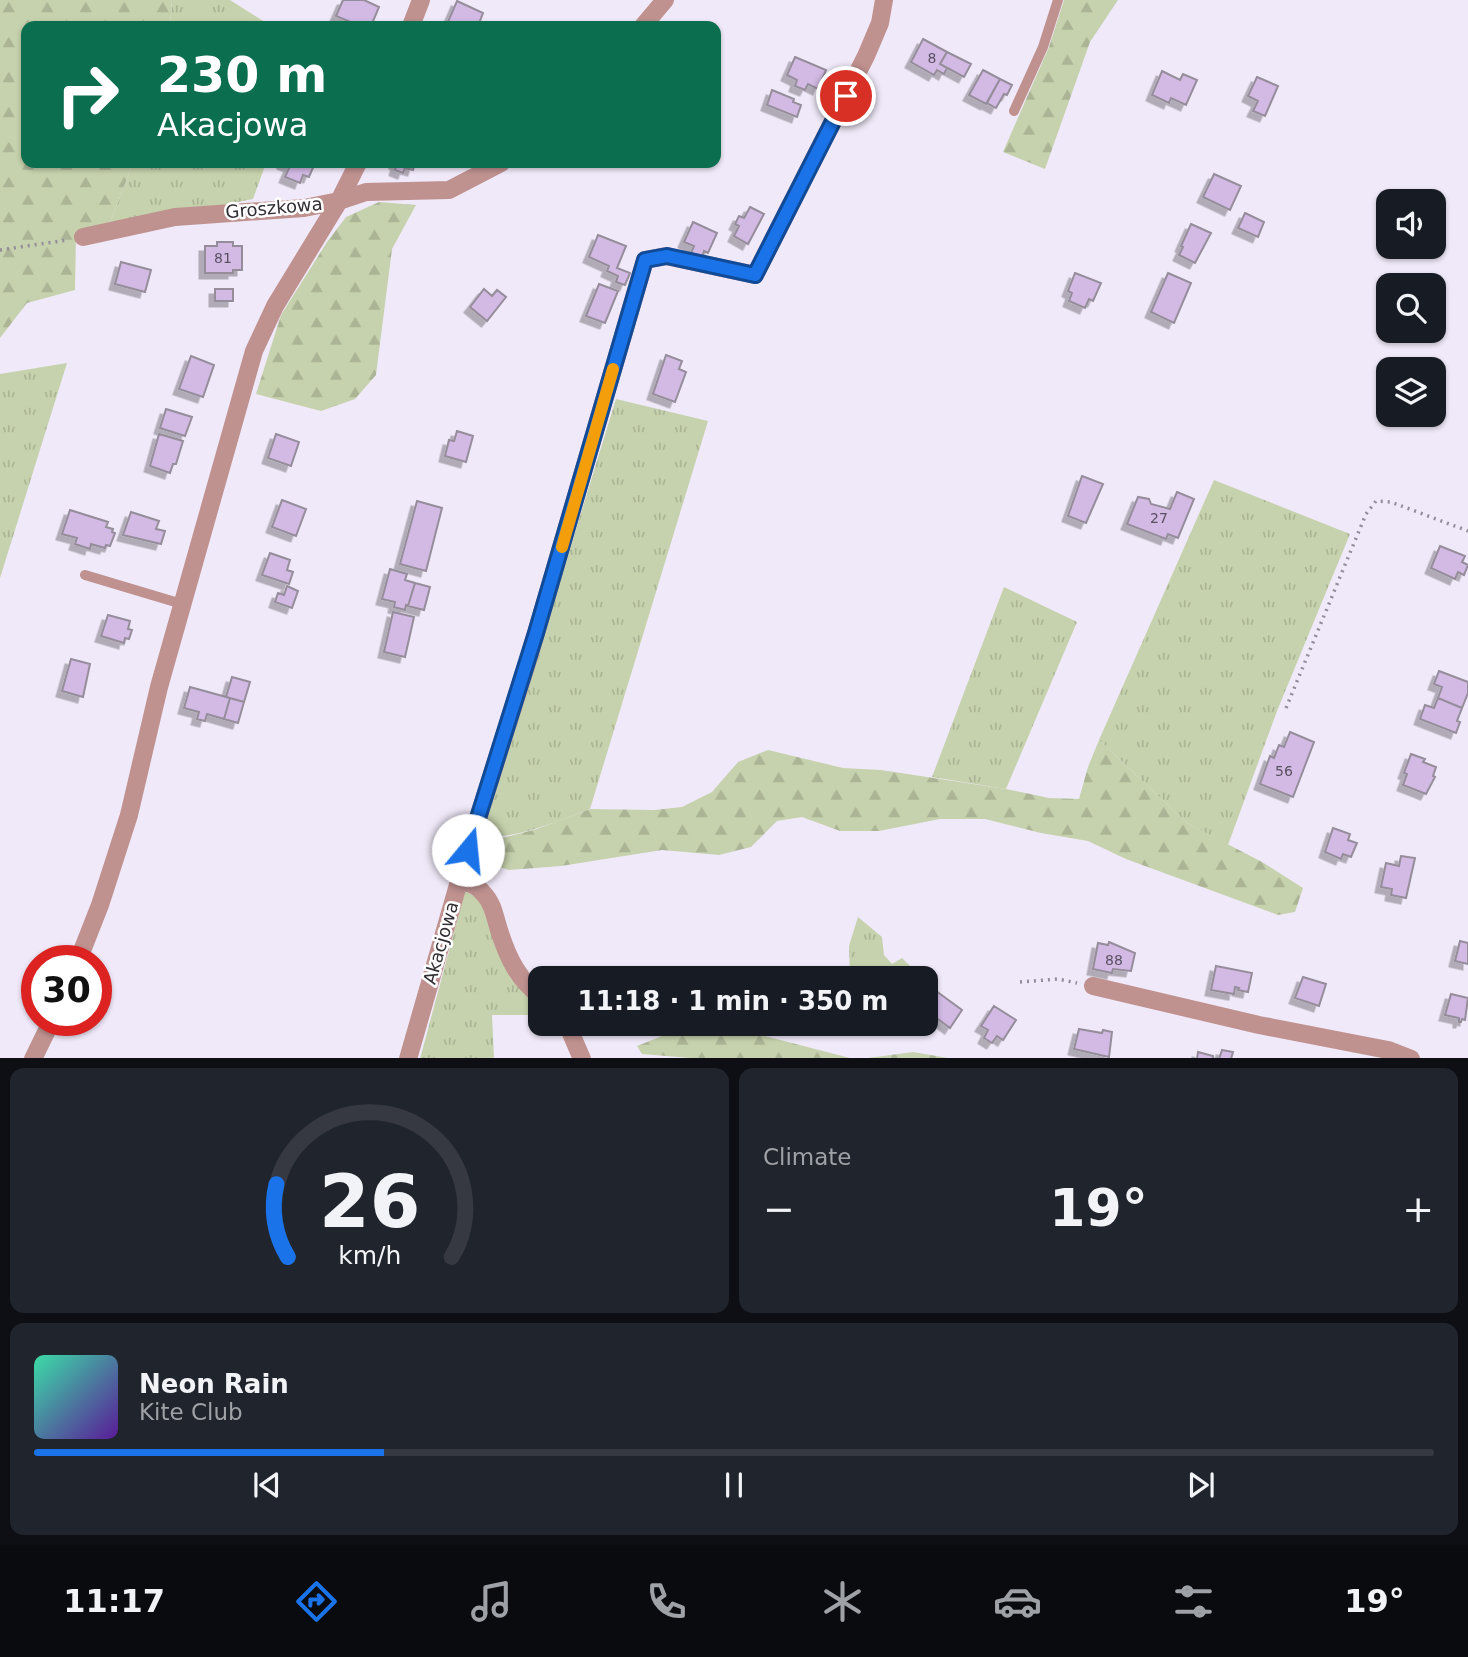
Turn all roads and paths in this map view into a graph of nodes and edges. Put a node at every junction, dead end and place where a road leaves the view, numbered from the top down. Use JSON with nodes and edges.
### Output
{"nodes":[{"id":1,"x":421,"y":0,"type":"edge"},
{"id":2,"x":665,"y":0,"type":"edge"},
{"id":3,"x":884,"y":0,"type":"edge"},
{"id":4,"x":1058,"y":0,"type":"edge"},
{"id":5,"x":413,"y":21,"type":"edge"},
{"id":6,"x":647,"y":21,"type":"edge"},
{"id":7,"x":1014,"y":111,"type":"dead end"},
{"id":8,"x":356,"y":168,"type":"edge"},
{"id":9,"x":491,"y":168,"type":"edge"},
{"id":10,"x":339,"y":201,"type":"junction"},
{"id":11,"x":83,"y":237,"type":"joint"},
{"id":12,"x":0,"y":250,"type":"edge"},
{"id":13,"x":1468,"y":531,"type":"edge"},
{"id":14,"x":85,"y":575,"type":"dead end"},
{"id":15,"x":182,"y":604,"type":"junction"},
{"id":16,"x":1286,"y":708,"type":"dead end"},
{"id":17,"x":460,"y":880,"type":"junction"},
{"id":18,"x":84,"y":945,"type":"edge"},
{"id":19,"x":1020,"y":982,"type":"dead end"},
{"id":20,"x":1093,"y":986,"type":"joint"},
{"id":21,"x":528,"y":987,"type":"edge"},
{"id":22,"x":44,"y":1036,"type":"edge"},
{"id":23,"x":572,"y":1036,"type":"edge"},
{"id":24,"x":33,"y":1058,"type":"edge"},
{"id":25,"x":408,"y":1058,"type":"edge"},
{"id":26,"x":582,"y":1058,"type":"edge"},
{"id":27,"x":1408,"y":1058,"type":"edge"}],
"edges":[{"from":1,"to":5,"type":"street"},
{"from":2,"to":6,"type":"street"},
{"from":3,"to":17,"type":"street","name":"Akacjowa"},
{"from":4,"to":7,"type":"lane"},
{"from":8,"to":10,"type":"street"},
{"from":9,"to":10,"type":"street","name":"Groszkowa"},
{"from":10,"to":11,"type":"street","name":"Groszkowa"},
{"from":10,"to":15,"type":"street"},
{"from":11,"to":12,"type":"path"},
{"from":13,"to":16,"type":"path"},
{"from":14,"to":15,"type":"lane"},
{"from":15,"to":18,"type":"street"},
{"from":17,"to":21,"type":"street"},
{"from":17,"to":25,"type":"street","name":"Akacjowa"},
{"from":19,"to":20,"type":"path"},
{"from":20,"to":27,"type":"street"},
{"from":22,"to":24,"type":"street"},
{"from":23,"to":26,"type":"street"}]}
